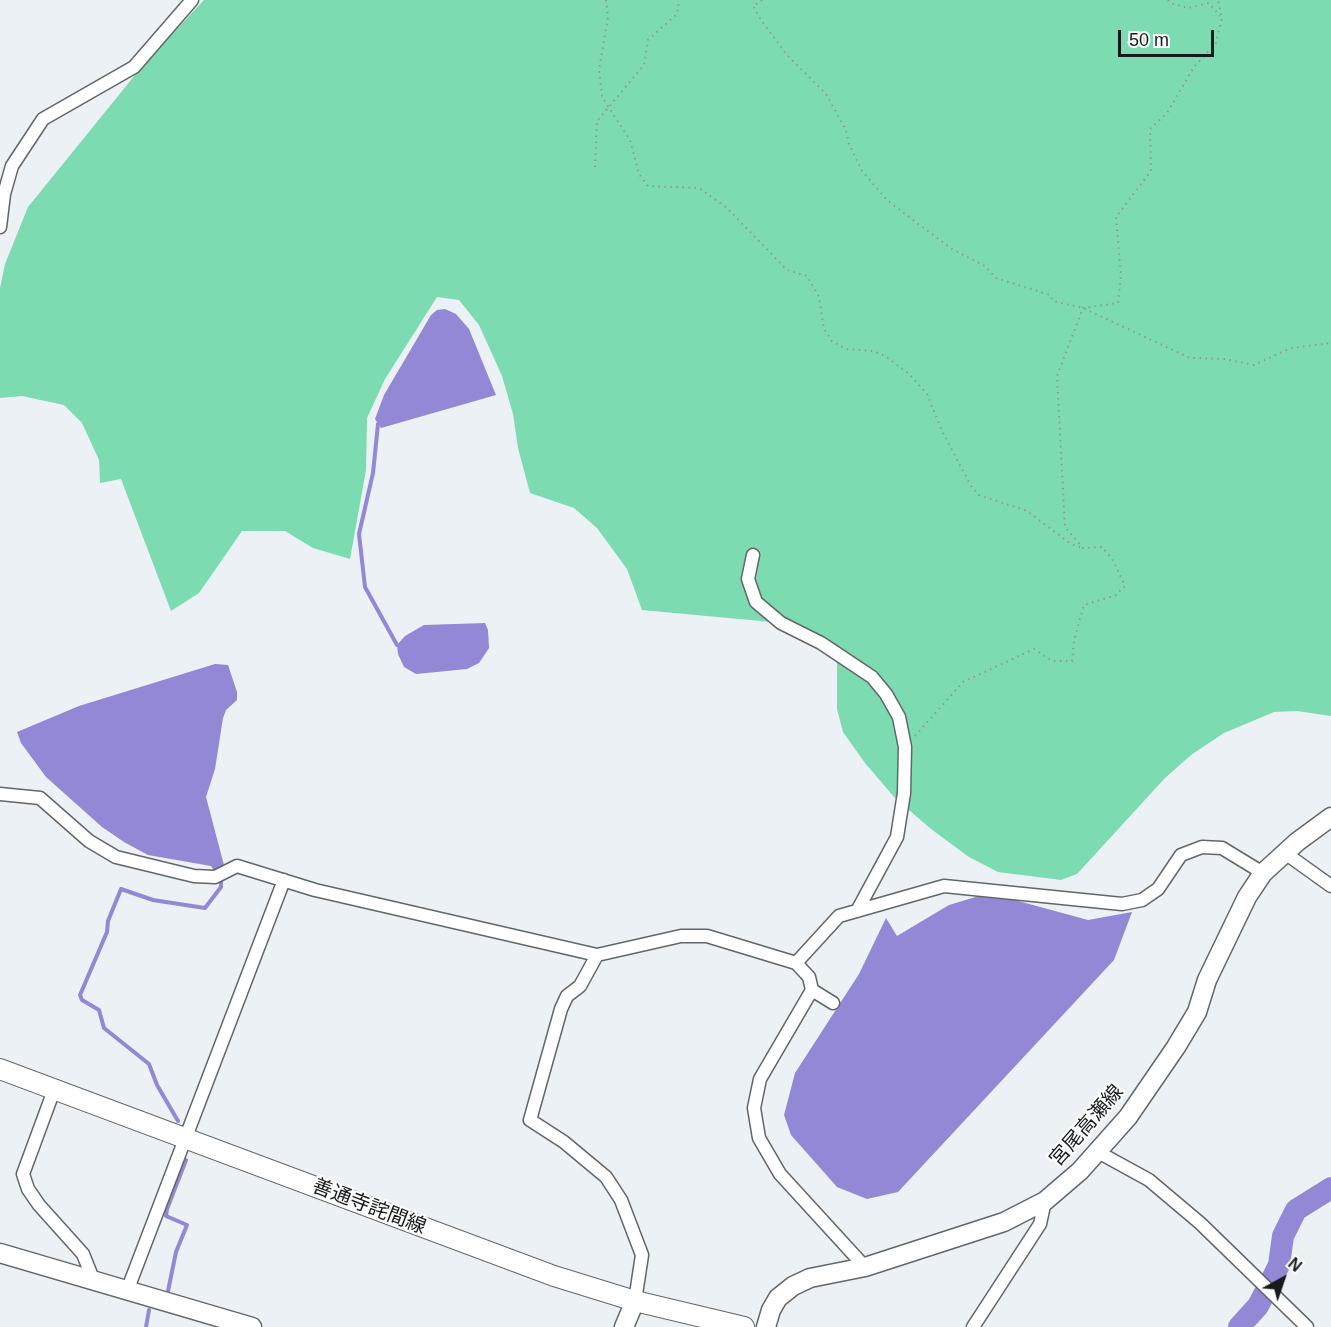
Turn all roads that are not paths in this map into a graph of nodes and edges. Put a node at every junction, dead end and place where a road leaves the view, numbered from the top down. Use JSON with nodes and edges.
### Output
{"nodes":[{"id":1,"x":192,"y":0,"type":"edge"},
{"id":2,"x":0,"y":227,"type":"edge"},
{"id":3,"x":753,"y":555,"type":"dead end"},
{"id":4,"x":0,"y":794,"type":"edge"},
{"id":5,"x":1331,"y":817,"type":"edge"},
{"id":6,"x":1285,"y":853,"type":"junction"},
{"id":7,"x":1263,"y":873,"type":"junction"},
{"id":8,"x":284,"y":880,"type":"junction"},
{"id":9,"x":1331,"y":886,"type":"edge"},
{"id":10,"x":857,"y":911,"type":"junction"},
{"id":11,"x":597,"y":955,"type":"junction"},
{"id":12,"x":796,"y":963,"type":"junction"},
{"id":13,"x":812,"y":990,"type":"junction"},
{"id":14,"x":833,"y":1003,"type":"dead end"},
{"id":15,"x":0,"y":1068,"type":"edge"},
{"id":16,"x":54,"y":1090,"type":"junction"},
{"id":17,"x":186,"y":1138,"type":"junction"},
{"id":18,"x":1098,"y":1152,"type":"junction"},
{"id":19,"x":1045,"y":1201,"type":"junction"},
{"id":20,"x":0,"y":1253,"type":"edge"},
{"id":21,"x":865,"y":1267,"type":"junction"},
{"id":22,"x":93,"y":1279,"type":"junction"},
{"id":23,"x":127,"y":1291,"type":"junction"},
{"id":24,"x":635,"y":1301,"type":"junction"},
{"id":25,"x":252,"y":1327,"type":"edge"},
{"id":26,"x":624,"y":1327,"type":"edge"},
{"id":27,"x":744,"y":1327,"type":"edge"},
{"id":28,"x":766,"y":1327,"type":"edge"},
{"id":29,"x":973,"y":1327,"type":"edge"},
{"id":30,"x":1307,"y":1327,"type":"edge"}],
"edges":[{"from":1,"to":2,"type":"street"},
{"from":3,"to":10,"type":"street"},
{"from":4,"to":8,"type":"street"},
{"from":5,"to":6,"type":"main road","name":"宮尾高瀬線"},
{"from":6,"to":7,"type":"main road","name":"宮尾高瀬線"},
{"from":6,"to":9,"type":"street"},
{"from":7,"to":10,"type":"street"},
{"from":7,"to":18,"type":"main road","name":"宮尾高瀬線"},
{"from":8,"to":11,"type":"street"},
{"from":8,"to":17,"type":"street"},
{"from":10,"to":12,"type":"street"},
{"from":11,"to":12,"type":"street"},
{"from":11,"to":24,"type":"street"},
{"from":12,"to":13,"type":"street"},
{"from":13,"to":14,"type":"street"},
{"from":13,"to":21,"type":"street"},
{"from":15,"to":16,"type":"main road","name":"善通寺詫間線"},
{"from":16,"to":17,"type":"main road","name":"善通寺詫間線"},
{"from":16,"to":22,"type":"street"},
{"from":17,"to":23,"type":"street"},
{"from":17,"to":24,"type":"main road","name":"善通寺詫間線"},
{"from":18,"to":19,"type":"main road","name":"宮尾高瀬線"},
{"from":18,"to":30,"type":"street"},
{"from":19,"to":21,"type":"main road","name":"宮尾高瀬線"},
{"from":19,"to":29,"type":"street"},
{"from":20,"to":22,"type":"main road"},
{"from":21,"to":28,"type":"main road","name":"宮尾高瀬線"},
{"from":22,"to":23,"type":"main road"},
{"from":23,"to":25,"type":"main road"},
{"from":24,"to":26,"type":"main road"},
{"from":24,"to":27,"type":"main road","name":"善通寺詫間線"}]}
